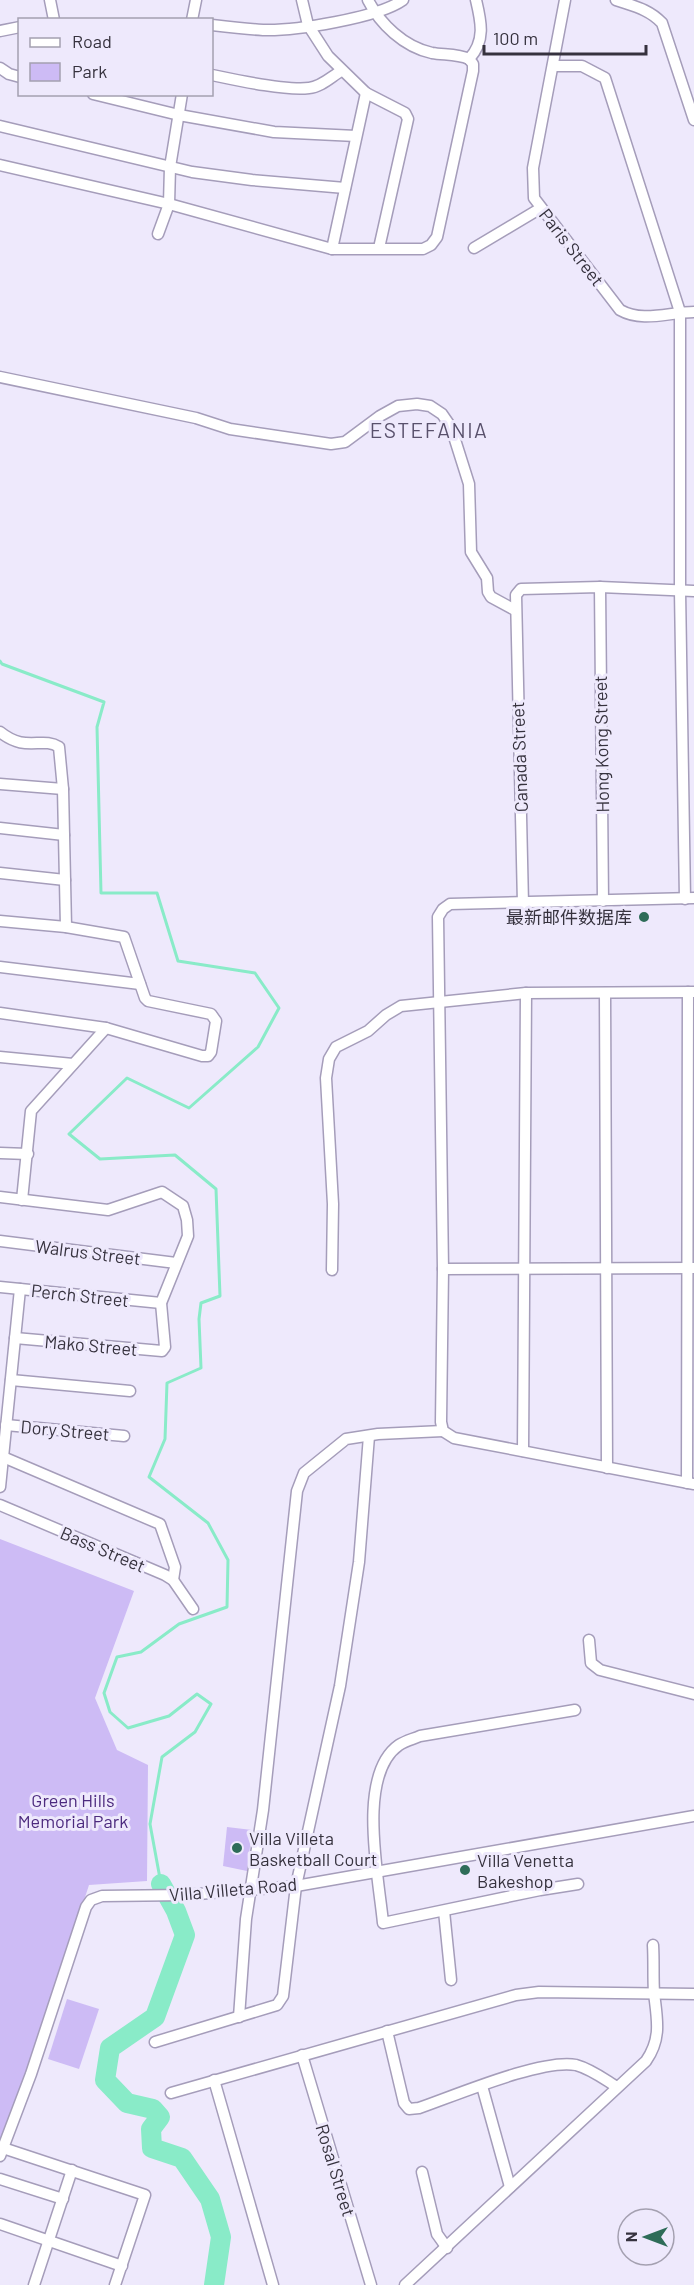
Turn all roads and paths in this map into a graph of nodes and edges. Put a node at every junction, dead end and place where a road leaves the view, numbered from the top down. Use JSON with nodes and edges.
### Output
{"nodes":[{"id":1,"x":50,"y":0,"type":"edge"},
{"id":2,"x":196,"y":0,"type":"edge"},
{"id":3,"x":302,"y":0,"type":"edge"},
{"id":4,"x":368,"y":0,"type":"edge"},
{"id":5,"x":403,"y":0,"type":"edge"},
{"id":6,"x":476,"y":0,"type":"edge"},
{"id":7,"x":565,"y":0,"type":"edge"},
{"id":8,"x":616,"y":0,"type":"edge"},
{"id":9,"x":376,"y":12,"type":"junction"},
{"id":10,"x":54,"y":18,"type":"edge"},
{"id":11,"x":192,"y":18,"type":"edge"},
{"id":12,"x":213,"y":25,"type":"edge"},
{"id":13,"x":309,"y":25,"type":"junction"},
{"id":14,"x":18,"y":27,"type":"edge"},
{"id":15,"x":0,"y":31,"type":"edge"},
{"id":16,"x":469,"y":59,"type":"junction"},
{"id":17,"x":553,"y":66,"type":"junction"},
{"id":18,"x":0,"y":68,"type":"edge"},
{"id":19,"x":341,"y":71,"type":"junction"},
{"id":20,"x":213,"y":75,"type":"edge"},
{"id":21,"x":18,"y":76,"type":"edge"},
{"id":22,"x":366,"y":93,"type":"junction"},
{"id":23,"x":101,"y":96,"type":"edge"},
{"id":24,"x":182,"y":96,"type":"edge"},
{"id":25,"x":179,"y":115,"type":"junction"},
{"id":26,"x":694,"y":120,"type":"edge"},
{"id":27,"x":0,"y":126,"type":"edge"},
{"id":28,"x":356,"y":136,"type":"junction"},
{"id":29,"x":0,"y":165,"type":"edge"},
{"id":30,"x":170,"y":167,"type":"junction"},
{"id":31,"x":345,"y":188,"type":"junction"},
{"id":32,"x":169,"y":204,"type":"junction"},
{"id":33,"x":541,"y":208,"type":"junction"},
{"id":34,"x":158,"y":234,"type":"dead end"},
{"id":35,"x":379,"y":248,"type":"junction"},
{"id":36,"x":474,"y":248,"type":"dead end"},
{"id":37,"x":332,"y":249,"type":"junction"},
{"id":38,"x":680,"y":312,"type":"junction"},
{"id":39,"x":694,"y":312,"type":"edge"},
{"id":40,"x":0,"y":377,"type":"edge"},
{"id":41,"x":600,"y":586,"type":"junction"},
{"id":42,"x":680,"y":591,"type":"junction"},
{"id":43,"x":694,"y":591,"type":"edge"},
{"id":44,"x":515,"y":610,"type":"junction"},
{"id":45,"x":0,"y":732,"type":"edge"},
{"id":46,"x":0,"y":784,"type":"edge"},
{"id":47,"x":63,"y":789,"type":"junction"},
{"id":48,"x":0,"y":828,"type":"edge"},
{"id":49,"x":64,"y":835,"type":"junction"},
{"id":50,"x":0,"y":873,"type":"edge"},
{"id":51,"x":65,"y":880,"type":"junction"},
{"id":52,"x":689,"y":899,"type":"edge"},
{"id":53,"x":603,"y":901,"type":"junction"},
{"id":54,"x":523,"y":904,"type":"junction"},
{"id":55,"x":0,"y":921,"type":"edge"},
{"id":56,"x":66,"y":927,"type":"junction"},
{"id":57,"x":0,"y":967,"type":"edge"},
{"id":58,"x":140,"y":984,"type":"junction"},
{"id":59,"x":691,"y":992,"type":"edge"},
{"id":60,"x":526,"y":993,"type":"junction"},
{"id":61,"x":605,"y":993,"type":"junction"},
{"id":62,"x":438,"y":1004,"type":"junction"},
{"id":63,"x":0,"y":1013,"type":"edge"},
{"id":64,"x":106,"y":1028,"type":"junction"},
{"id":65,"x":0,"y":1057,"type":"edge"},
{"id":66,"x":73,"y":1064,"type":"junction"},
{"id":67,"x":0,"y":1153,"type":"edge"},
{"id":68,"x":28,"y":1154,"type":"junction"},
{"id":69,"x":0,"y":1197,"type":"edge"},
{"id":70,"x":22,"y":1200,"type":"junction"},
{"id":71,"x":0,"y":1241,"type":"edge"},
{"id":72,"x":176,"y":1263,"type":"junction"},
{"id":73,"x":691,"y":1268,"type":"edge"},
{"id":74,"x":443,"y":1269,"type":"junction"},
{"id":75,"x":525,"y":1269,"type":"junction"},
{"id":76,"x":606,"y":1269,"type":"junction"},
{"id":77,"x":332,"y":1270,"type":"dead end"},
{"id":78,"x":0,"y":1287,"type":"edge"},
{"id":79,"x":20,"y":1289,"type":"junction"},
{"id":80,"x":161,"y":1303,"type":"junction"},
{"id":81,"x":15,"y":1338,"type":"junction"},
{"id":82,"x":11,"y":1380,"type":"junction"},
{"id":83,"x":130,"y":1391,"type":"dead end"},
{"id":84,"x":6,"y":1425,"type":"junction"},
{"id":85,"x":443,"y":1431,"type":"junction"},
{"id":86,"x":124,"y":1436,"type":"dead end"},
{"id":87,"x":369,"y":1436,"type":"junction"},
{"id":88,"x":523,"y":1451,"type":"junction"},
{"id":89,"x":3,"y":1457,"type":"junction"},
{"id":90,"x":607,"y":1468,"type":"junction"},
{"id":91,"x":690,"y":1484,"type":"edge"},
{"id":92,"x":0,"y":1487,"type":"edge"},
{"id":93,"x":0,"y":1505,"type":"edge"},
{"id":94,"x":173,"y":1580,"type":"junction"},
{"id":95,"x":193,"y":1609,"type":"dead end"},
{"id":96,"x":589,"y":1640,"type":"dead end"},
{"id":97,"x":694,"y":1694,"type":"edge"},
{"id":98,"x":575,"y":1710,"type":"dead end"},
{"id":99,"x":694,"y":1816,"type":"edge"},
{"id":100,"x":378,"y":1871,"type":"junction"},
{"id":101,"x":578,"y":1884,"type":"dead end"},
{"id":102,"x":296,"y":1886,"type":"junction"},
{"id":103,"x":252,"y":1891,"type":"junction"},
{"id":104,"x":444,"y":1911,"type":"junction"},
{"id":105,"x":653,"y":1945,"type":"dead end"},
{"id":106,"x":451,"y":1980,"type":"dead end"},
{"id":107,"x":654,"y":1992,"type":"junction"},
{"id":108,"x":694,"y":1994,"type":"edge"},
{"id":109,"x":239,"y":2017,"type":"junction"},
{"id":110,"x":387,"y":2031,"type":"junction"},
{"id":111,"x":155,"y":2042,"type":"dead end"},
{"id":112,"x":302,"y":2055,"type":"junction"},
{"id":113,"x":214,"y":2080,"type":"junction"},
{"id":114,"x":482,"y":2086,"type":"junction"},
{"id":115,"x":617,"y":2087,"type":"junction"},
{"id":116,"x":171,"y":2093,"type":"dead end"},
{"id":117,"x":1,"y":2152,"type":"edge"},
{"id":118,"x":72,"y":2170,"type":"junction"},
{"id":119,"x":422,"y":2172,"type":"dead end"},
{"id":120,"x":0,"y":2179,"type":"edge"},
{"id":121,"x":510,"y":2187,"type":"junction"},
{"id":122,"x":63,"y":2199,"type":"junction"},
{"id":123,"x":0,"y":2224,"type":"edge"},
{"id":124,"x":48,"y":2241,"type":"junction"},
{"id":125,"x":447,"y":2248,"type":"junction"},
{"id":126,"x":122,"y":2266,"type":"junction"},
{"id":127,"x":34,"y":2285,"type":"edge"},
{"id":128,"x":115,"y":2285,"type":"edge"},
{"id":129,"x":273,"y":2285,"type":"edge"},
{"id":130,"x":370,"y":2285,"type":"edge"},
{"id":131,"x":405,"y":2285,"type":"edge"}],
"edges":[{"from":1,"to":10,"type":"street"},
{"from":2,"to":11,"type":"street"},
{"from":3,"to":13,"type":"street"},
{"from":4,"to":9,"type":"street"},
{"from":5,"to":9,"type":"street"},
{"from":6,"to":16,"type":"street"},
{"from":7,"to":17,"type":"street","name":"Paris Street"},
{"from":8,"to":26,"type":"street"},
{"from":9,"to":13,"type":"street"},
{"from":9,"to":16,"type":"street"},
{"from":12,"to":13,"type":"street"},
{"from":13,"to":19,"type":"street"},
{"from":14,"to":15,"type":"street"},
{"from":16,"to":35,"type":"street"},
{"from":17,"to":33,"type":"street","name":"Paris Street"},
{"from":17,"to":38,"type":"street"},
{"from":18,"to":21,"type":"street"},
{"from":19,"to":20,"type":"street"},
{"from":19,"to":22,"type":"street"},
{"from":22,"to":28,"type":"street"},
{"from":22,"to":35,"type":"street"},
{"from":23,"to":25,"type":"street"},
{"from":24,"to":25,"type":"street"},
{"from":25,"to":28,"type":"street"},
{"from":25,"to":30,"type":"street"},
{"from":27,"to":30,"type":"street"},
{"from":28,"to":31,"type":"street"},
{"from":29,"to":32,"type":"street"},
{"from":30,"to":31,"type":"street"},
{"from":30,"to":32,"type":"street"},
{"from":31,"to":37,"type":"street"},
{"from":32,"to":34,"type":"street"},
{"from":32,"to":37,"type":"street"},
{"from":33,"to":36,"type":"street"},
{"from":33,"to":38,"type":"street","name":"Paris Street"},
{"from":35,"to":37,"type":"street"},
{"from":38,"to":39,"type":"street","name":"Paris Street"},
{"from":38,"to":42,"type":"street"},
{"from":40,"to":44,"type":"street"},
{"from":41,"to":42,"type":"street"},
{"from":41,"to":44,"type":"street"},
{"from":41,"to":53,"type":"street","name":"Hong Kong Street"},
{"from":42,"to":43,"type":"street"},
{"from":42,"to":52,"type":"street"},
{"from":44,"to":54,"type":"street","name":"Canada Street"},
{"from":45,"to":47,"type":"street"},
{"from":46,"to":47,"type":"street"},
{"from":47,"to":49,"type":"street"},
{"from":48,"to":49,"type":"street"},
{"from":49,"to":51,"type":"street"},
{"from":50,"to":51,"type":"street"},
{"from":51,"to":56,"type":"street"},
{"from":52,"to":53,"type":"street"},
{"from":53,"to":54,"type":"street"},
{"from":54,"to":62,"type":"street"},
{"from":55,"to":56,"type":"street"},
{"from":56,"to":58,"type":"street"},
{"from":57,"to":58,"type":"street"},
{"from":58,"to":64,"type":"street"},
{"from":59,"to":61,"type":"street"},
{"from":59,"to":73,"type":"street"},
{"from":60,"to":61,"type":"street"},
{"from":60,"to":62,"type":"street"},
{"from":60,"to":75,"type":"street"},
{"from":61,"to":76,"type":"street"},
{"from":62,"to":74,"type":"street"},
{"from":62,"to":77,"type":"street"},
{"from":63,"to":64,"type":"street"},
{"from":64,"to":66,"type":"street"},
{"from":65,"to":66,"type":"street"},
{"from":66,"to":68,"type":"street"},
{"from":67,"to":68,"type":"street"},
{"from":68,"to":70,"type":"street"},
{"from":69,"to":70,"type":"street"},
{"from":70,"to":72,"type":"street"},
{"from":71,"to":72,"type":"street","name":"Walrus Street"},
{"from":72,"to":80,"type":"street"},
{"from":73,"to":76,"type":"street"},
{"from":73,"to":91,"type":"street"},
{"from":74,"to":75,"type":"street"},
{"from":74,"to":85,"type":"street"},
{"from":75,"to":76,"type":"street"},
{"from":75,"to":88,"type":"street"},
{"from":76,"to":90,"type":"street"},
{"from":78,"to":79,"type":"street","name":"Perch Street"},
{"from":79,"to":80,"type":"street","name":"Perch Street"},
{"from":79,"to":81,"type":"street"},
{"from":80,"to":81,"type":"street","name":"Mako Street"},
{"from":81,"to":82,"type":"street"},
{"from":82,"to":83,"type":"street"},
{"from":82,"to":84,"type":"street"},
{"from":84,"to":86,"type":"street","name":"Dory Street"},
{"from":84,"to":89,"type":"street"},
{"from":85,"to":87,"type":"street"},
{"from":85,"to":88,"type":"street"},
{"from":87,"to":102,"type":"street"},
{"from":87,"to":103,"type":"street"},
{"from":88,"to":90,"type":"street"},
{"from":89,"to":92,"type":"street"},
{"from":89,"to":94,"type":"street"},
{"from":90,"to":91,"type":"street"},
{"from":93,"to":94,"type":"street","name":"Bass Street"},
{"from":94,"to":95,"type":"street"},
{"from":96,"to":97,"type":"street"},
{"from":98,"to":100,"type":"street"},
{"from":99,"to":100,"type":"street","name":"Villa Villeta Road"},
{"from":100,"to":102,"type":"street","name":"Villa Villeta Road"},
{"from":100,"to":104,"type":"street"},
{"from":101,"to":104,"type":"street"},
{"from":102,"to":103,"type":"street","name":"Villa Villeta Road"},
{"from":102,"to":109,"type":"street"},
{"from":103,"to":109,"type":"street"},
{"from":103,"to":117,"type":"street","name":"Villa Villeta Road"},
{"from":104,"to":106,"type":"street"},
{"from":105,"to":107,"type":"street"},
{"from":107,"to":108,"type":"street"},
{"from":107,"to":110,"type":"street"},
{"from":107,"to":115,"type":"street"},
{"from":109,"to":111,"type":"street"},
{"from":110,"to":112,"type":"street"},
{"from":110,"to":114,"type":"street"},
{"from":112,"to":113,"type":"street"},
{"from":112,"to":130,"type":"street","name":"Rosal Street"},
{"from":113,"to":116,"type":"street"},
{"from":113,"to":129,"type":"street"},
{"from":114,"to":115,"type":"street"},
{"from":114,"to":121,"type":"street"},
{"from":115,"to":121,"type":"street"},
{"from":117,"to":118,"type":"street"},
{"from":118,"to":122,"type":"street"},
{"from":118,"to":126,"type":"street"},
{"from":119,"to":125,"type":"street"},
{"from":120,"to":122,"type":"street"},
{"from":121,"to":125,"type":"street"},
{"from":122,"to":124,"type":"street"},
{"from":123,"to":124,"type":"street"},
{"from":124,"to":126,"type":"street"},
{"from":124,"to":127,"type":"street"},
{"from":125,"to":131,"type":"street"},
{"from":126,"to":128,"type":"street"}]}
